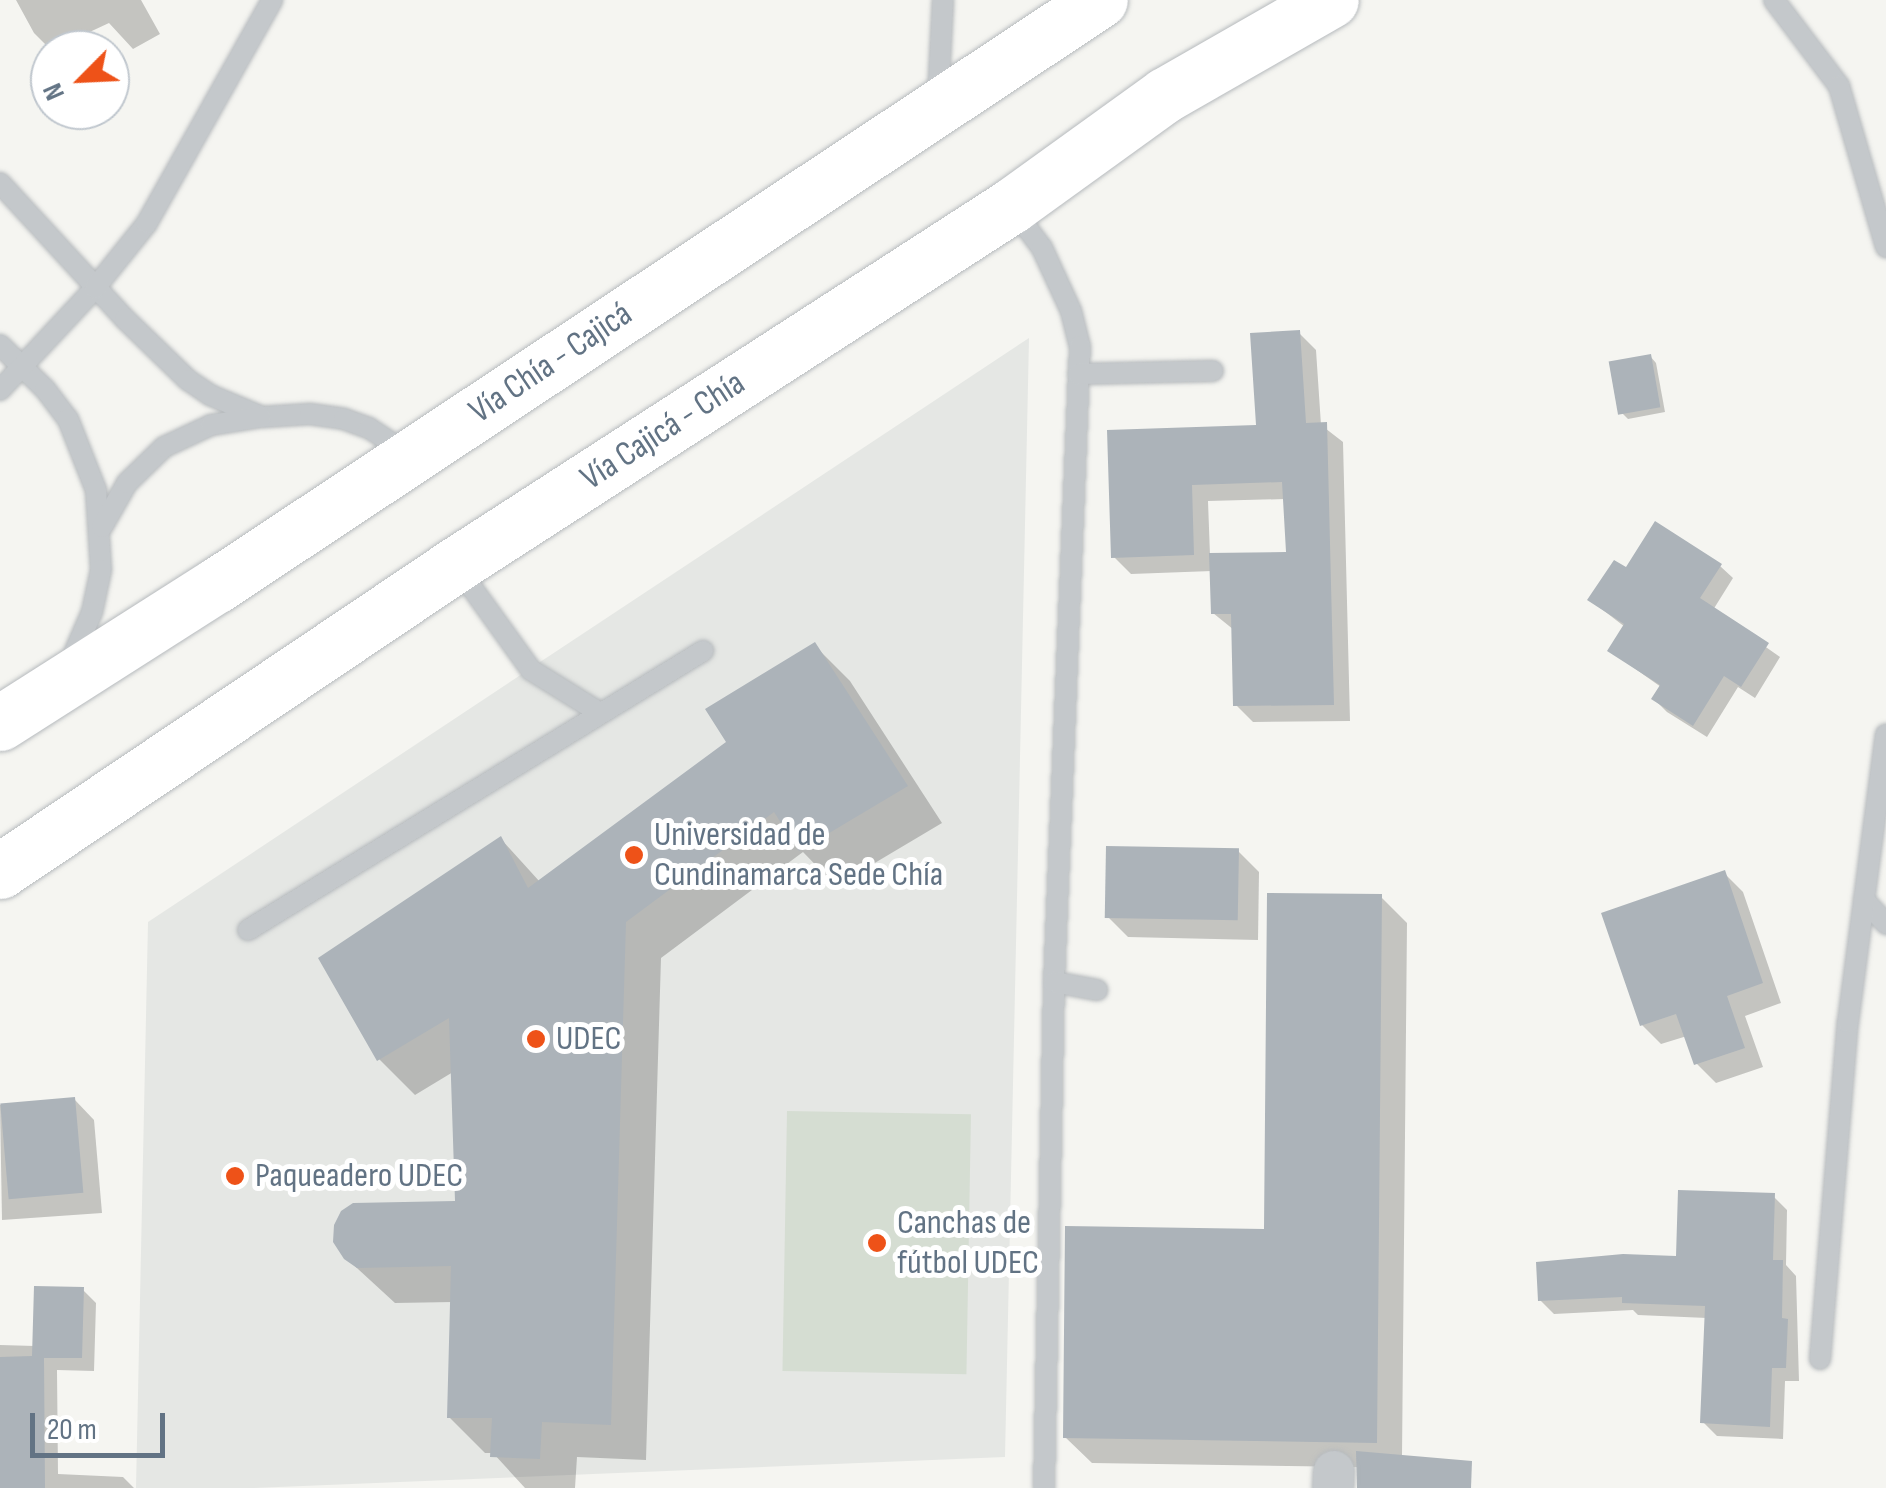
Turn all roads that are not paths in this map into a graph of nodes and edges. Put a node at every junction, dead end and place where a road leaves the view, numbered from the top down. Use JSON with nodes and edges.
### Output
{"nodes":[{"id":1,"x":272,"y":0,"type":"edge"},
{"id":2,"x":943,"y":0,"type":"edge"},
{"id":3,"x":1100,"y":0,"type":"edge"},
{"id":4,"x":1331,"y":0,"type":"edge"},
{"id":5,"x":1774,"y":0,"type":"edge"},
{"id":6,"x":938,"y":105,"type":"junction"},
{"id":7,"x":0,"y":183,"type":"edge"},
{"id":8,"x":0,"y":194,"type":"edge"},
{"id":9,"x":1011,"y":206,"type":"junction"},
{"id":10,"x":22,"y":209,"type":"junction"},
{"id":11,"x":1886,"y":246,"type":"edge"},
{"id":12,"x":95,"y":288,"type":"junction"},
{"id":13,"x":0,"y":345,"type":"edge"},
{"id":14,"x":22,"y":368,"type":"junction"},
{"id":15,"x":1213,"y":371,"type":"dead end"},
{"id":16,"x":1078,"y":374,"type":"junction"},
{"id":17,"x":0,"y":390,"type":"edge"},
{"id":18,"x":262,"y":417,"type":"junction"},
{"id":19,"x":412,"y":456,"type":"junction"},
{"id":20,"x":102,"y":527,"type":"junction"},
{"id":21,"x":455,"y":565,"type":"junction"},
{"id":22,"x":704,"y":651,"type":"dead end"},
{"id":23,"x":54,"y":687,"type":"junction"},
{"id":24,"x":600,"y":713,"type":"junction"},
{"id":25,"x":0,"y":723,"type":"edge"},
{"id":26,"x":1886,"y":735,"type":"edge"},
{"id":27,"x":0,"y":871,"type":"edge"},
{"id":28,"x":1864,"y":900,"type":"junction"},
{"id":29,"x":1886,"y":924,"type":"edge"},
{"id":30,"x":248,"y":930,"type":"dead end"},
{"id":31,"x":1054,"y":982,"type":"junction"},
{"id":32,"x":1097,"y":990,"type":"dead end"},
{"id":33,"x":1820,"y":1359,"type":"dead end"},
{"id":34,"x":1044,"y":1488,"type":"edge"}],
"edges":[{"from":1,"to":12,"type":"lane"},
{"from":2,"to":6,"type":"lane"},
{"from":3,"to":6,"type":"highway","name":"Vía Chía - Cajicá"},
{"from":4,"to":9,"type":"highway","name":"Vía Cajicá - Chía"},
{"from":5,"to":11,"type":"lane"},
{"from":6,"to":19,"type":"highway","name":"Vía Chía - Cajicá"},
{"from":7,"to":10,"type":"lane"},
{"from":8,"to":10,"type":"lane"},
{"from":9,"to":16,"type":"lane"},
{"from":9,"to":21,"type":"highway","name":"Vía Cajicá - Chía"},
{"from":10,"to":12,"type":"lane"},
{"from":12,"to":14,"type":"lane"},
{"from":12,"to":18,"type":"lane"},
{"from":13,"to":14,"type":"lane"},
{"from":14,"to":17,"type":"lane"},
{"from":14,"to":20,"type":"lane"},
{"from":15,"to":16,"type":"lane"},
{"from":16,"to":31,"type":"lane"},
{"from":18,"to":19,"type":"lane"},
{"from":18,"to":20,"type":"lane"},
{"from":19,"to":23,"type":"highway","name":"Vía Chía - Cajicá"},
{"from":20,"to":23,"type":"lane"},
{"from":21,"to":24,"type":"lane"},
{"from":21,"to":27,"type":"highway","name":"Vía Cajicá - Chía"},
{"from":22,"to":24,"type":"lane"},
{"from":23,"to":25,"type":"highway","name":"Vía Chía - Cajicá"},
{"from":24,"to":30,"type":"lane"},
{"from":26,"to":28,"type":"lane"},
{"from":28,"to":29,"type":"lane"},
{"from":28,"to":33,"type":"lane"},
{"from":31,"to":32,"type":"lane"},
{"from":31,"to":34,"type":"lane"}]}
